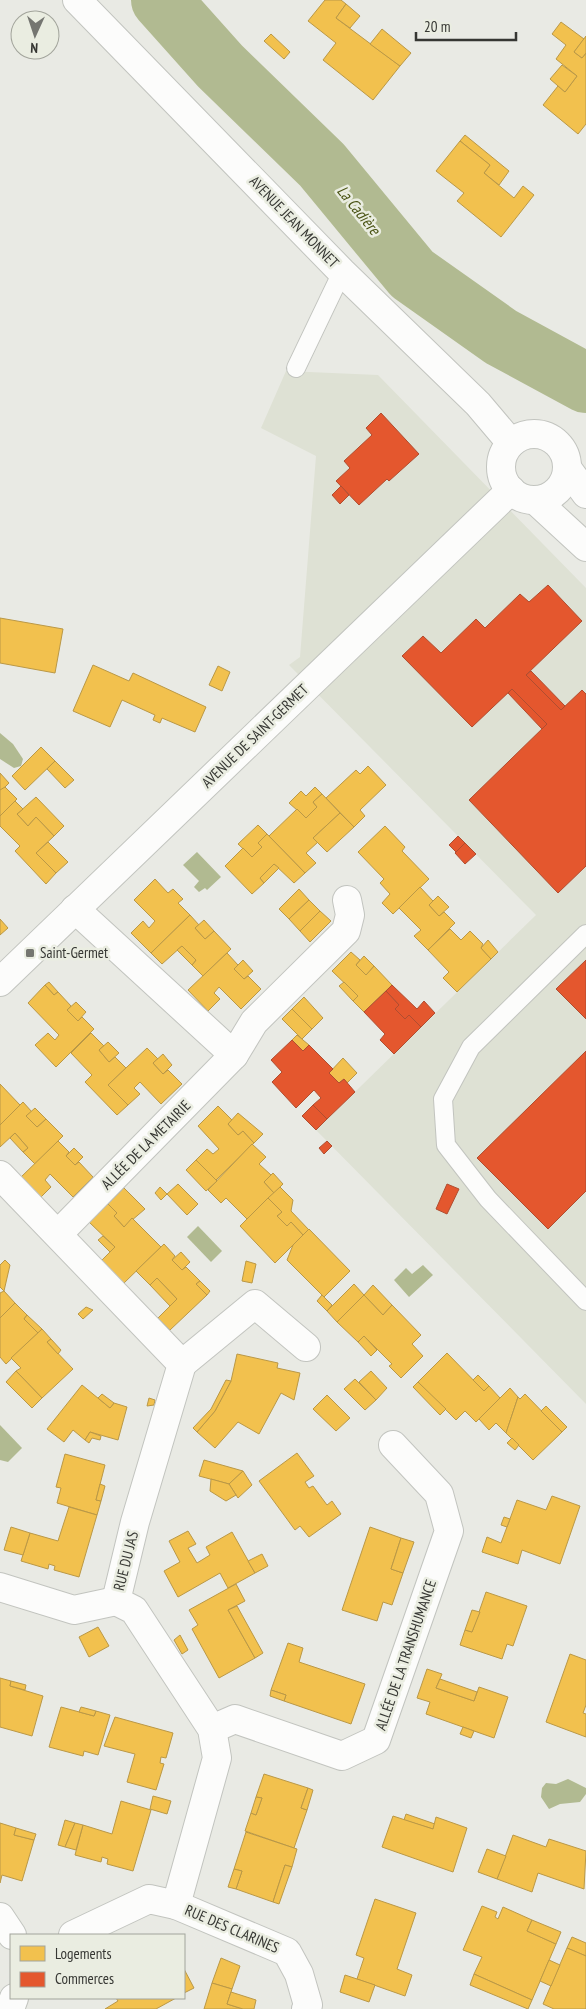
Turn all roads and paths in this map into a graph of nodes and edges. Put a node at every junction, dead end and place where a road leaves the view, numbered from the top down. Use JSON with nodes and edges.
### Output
{"nodes":[{"id":1,"x":78,"y":0,"type":"edge"},
{"id":2,"x":342,"y":272,"type":"junction"},
{"id":3,"x":296,"y":368,"type":"dead end"},
{"id":4,"x":511,"y":443,"type":"junction"},
{"id":5,"x":567,"y":468,"type":"junction"},
{"id":6,"x":586,"y":494,"type":"edge"},
{"id":7,"x":523,"y":495,"type":"junction"},
{"id":8,"x":586,"y":547,"type":"edge"},
{"id":9,"x":347,"y":900,"type":"dead end"},
{"id":10,"x":75,"y":910,"type":"junction"},
{"id":11,"x":586,"y":934,"type":"edge"},
{"id":12,"x":0,"y":982,"type":"edge"},
{"id":13,"x":234,"y":1055,"type":"junction"},
{"id":14,"x":0,"y":1175,"type":"edge"},
{"id":15,"x":58,"y":1234,"type":"junction"},
{"id":16,"x":586,"y":1301,"type":"edge"},
{"id":17,"x":306,"y":1347,"type":"dead end"},
{"id":18,"x":182,"y":1364,"type":"junction"},
{"id":19,"x":393,"y":1445,"type":"dead end"},
{"id":20,"x":0,"y":1587,"type":"edge"},
{"id":21,"x":116,"y":1601,"type":"junction"},
{"id":22,"x":212,"y":1728,"type":"junction"},
{"id":23,"x":176,"y":1904,"type":"junction"},
{"id":24,"x":0,"y":1916,"type":"edge"},
{"id":25,"x":11,"y":1934,"type":"edge"},
{"id":26,"x":75,"y":1934,"type":"edge"},
{"id":27,"x":306,"y":2009,"type":"edge"}],
"edges":[{"from":1,"to":2,"type":"street","name":"AVENUE JEAN MONNET"},
{"from":2,"to":3,"type":"lane"},
{"from":2,"to":4,"type":"street","name":"AVENUE JEAN MONNET"},
{"from":4,"to":5,"type":"street"},
{"from":4,"to":7,"type":"street"},
{"from":5,"to":6,"type":"street"},
{"from":5,"to":7,"type":"street"},
{"from":7,"to":8,"type":"street"},
{"from":7,"to":10,"type":"street","name":"AVENUE DE SAINT-GERMET"},
{"from":9,"to":13,"type":"street","name":"ALLÉE DE LA METAIRIE"},
{"from":10,"to":12,"type":"street","name":"AVENUE DE SAINT-GERMET"},
{"from":10,"to":13,"type":"street"},
{"from":11,"to":16,"type":"lane"},
{"from":13,"to":15,"type":"street","name":"ALLÉE DE LA METAIRIE"},
{"from":14,"to":15,"type":"street"},
{"from":15,"to":18,"type":"street"},
{"from":17,"to":18,"type":"street"},
{"from":18,"to":21,"type":"street","name":"RUE DU JAS"},
{"from":19,"to":22,"type":"street","name":"ALLÉE DE LA TRANSHUMANCE"},
{"from":20,"to":21,"type":"street"},
{"from":21,"to":22,"type":"street","name":"RUE DU JAS"},
{"from":22,"to":23,"type":"street","name":"RUE DU JAS"},
{"from":23,"to":26,"type":"street"},
{"from":23,"to":27,"type":"street","name":"RUE DES CLARINES"},
{"from":24,"to":25,"type":"street"}]}
